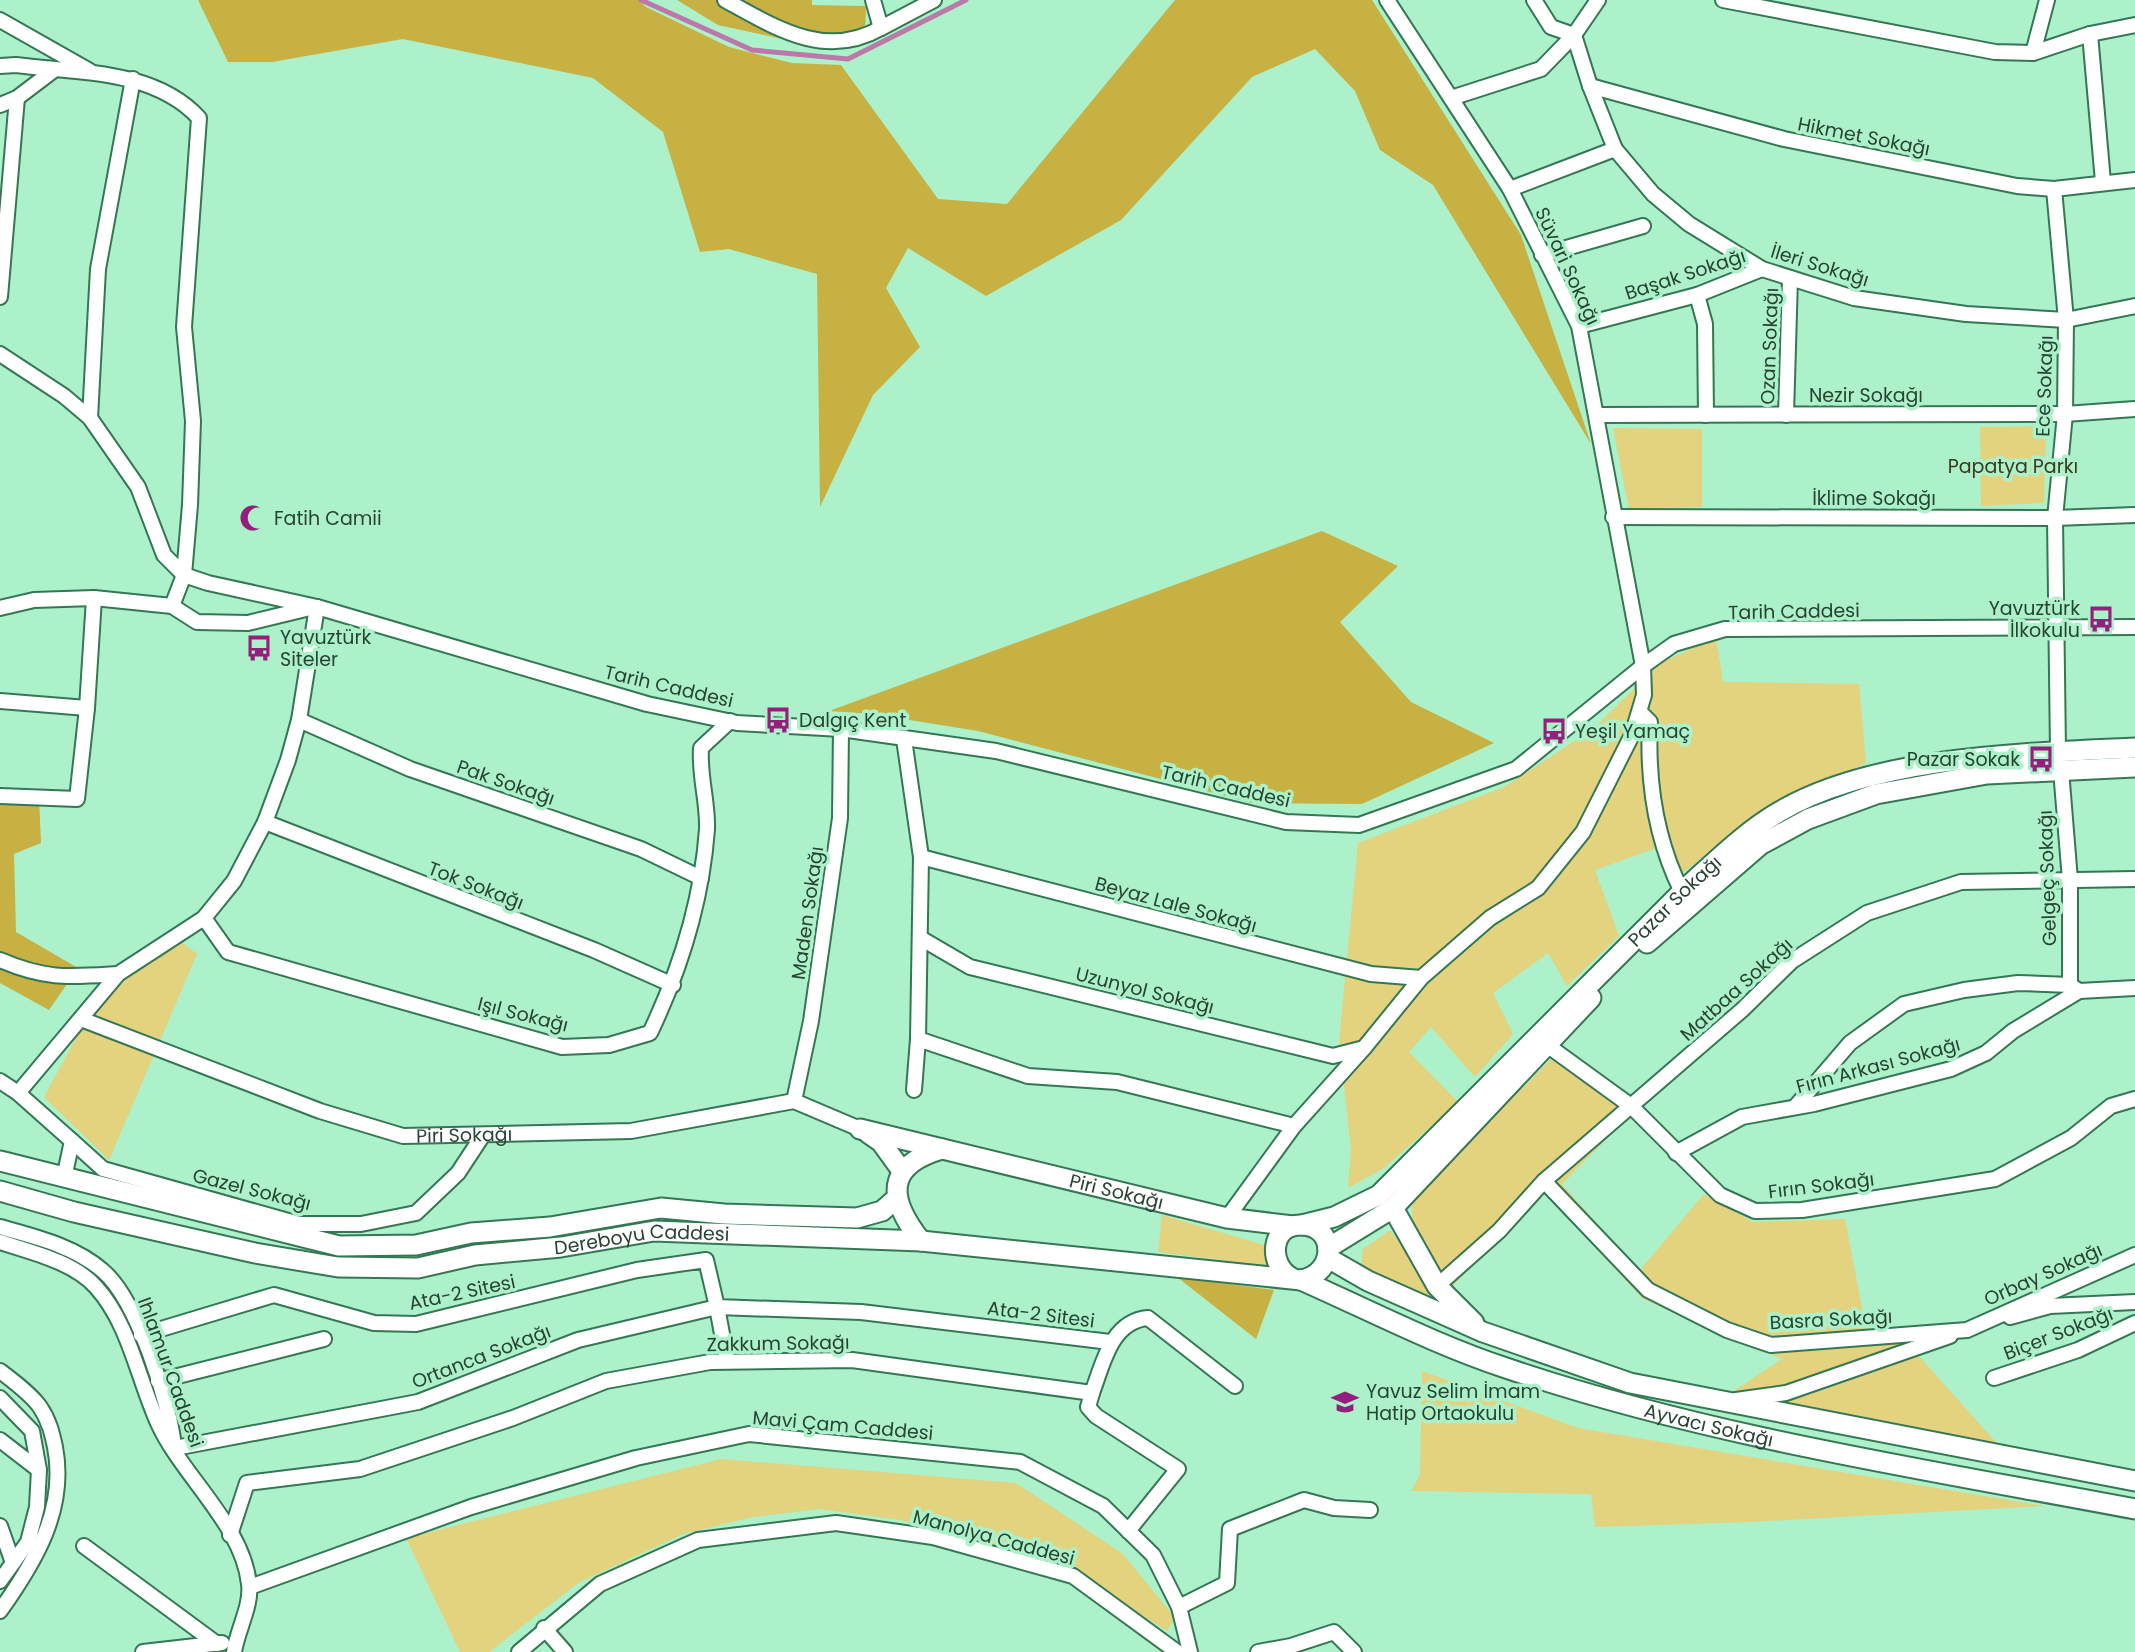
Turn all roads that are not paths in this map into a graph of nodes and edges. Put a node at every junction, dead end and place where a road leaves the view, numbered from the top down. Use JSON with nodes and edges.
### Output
{"nodes":[{"id":1,"x":725,"y":0,"type":"edge"},
{"id":2,"x":873,"y":0,"type":"edge"},
{"id":3,"x":934,"y":0,"type":"edge"},
{"id":4,"x":1387,"y":0,"type":"edge"},
{"id":5,"x":1534,"y":0,"type":"edge"},
{"id":6,"x":1598,"y":0,"type":"edge"},
{"id":7,"x":1723,"y":0,"type":"edge"},
{"id":8,"x":2047,"y":0,"type":"edge"},
{"id":9,"x":0,"y":20,"type":"edge"},
{"id":10,"x":2135,"y":25,"type":"edge"},
{"id":11,"x":881,"y":29,"type":"junction"},
{"id":12,"x":2090,"y":34,"type":"junction"},
{"id":13,"x":1574,"y":35,"type":"junction"},
{"id":14,"x":2033,"y":53,"type":"junction"},
{"id":15,"x":0,"y":66,"type":"edge"},
{"id":16,"x":54,"y":70,"type":"junction"},
{"id":17,"x":97,"y":76,"type":"junction"},
{"id":18,"x":133,"y":79,"type":"junction"},
{"id":19,"x":1590,"y":86,"type":"junction"},
{"id":20,"x":17,"y":98,"type":"junction"},
{"id":21,"x":1451,"y":98,"type":"junction"},
{"id":22,"x":0,"y":104,"type":"edge"},
{"id":23,"x":1615,"y":149,"type":"junction"},
{"id":24,"x":2135,"y":180,"type":"edge"},
{"id":25,"x":2103,"y":182,"type":"junction"},
{"id":26,"x":1510,"y":189,"type":"junction"},
{"id":27,"x":2054,"y":189,"type":"junction"},
{"id":28,"x":1643,"y":226,"type":"dead end"},
{"id":29,"x":1542,"y":255,"type":"junction"},
{"id":30,"x":1762,"y":270,"type":"junction"},
{"id":31,"x":1790,"y":278,"type":"junction"},
{"id":32,"x":1697,"y":295,"type":"junction"},
{"id":33,"x":0,"y":297,"type":"edge"},
{"id":34,"x":2135,"y":306,"type":"edge"},
{"id":35,"x":2066,"y":320,"type":"junction"},
{"id":36,"x":1579,"y":326,"type":"junction"},
{"id":37,"x":0,"y":354,"type":"edge"},
{"id":38,"x":2135,"y":408,"type":"edge"},
{"id":39,"x":2065,"y":414,"type":"junction"},
{"id":40,"x":1597,"y":415,"type":"junction"},
{"id":41,"x":1706,"y":415,"type":"junction"},
{"id":42,"x":1786,"y":415,"type":"junction"},
{"id":43,"x":90,"y":418,"type":"junction"},
{"id":44,"x":2135,"y":515,"type":"edge"},
{"id":45,"x":1613,"y":517,"type":"junction"},
{"id":46,"x":2055,"y":518,"type":"junction"},
{"id":47,"x":184,"y":575,"type":"junction"},
{"id":48,"x":94,"y":598,"type":"junction"},
{"id":49,"x":172,"y":606,"type":"junction"},
{"id":50,"x":317,"y":607,"type":"junction"},
{"id":51,"x":0,"y":608,"type":"edge"},
{"id":52,"x":2135,"y":627,"type":"edge"},
{"id":53,"x":2054,"y":629,"type":"junction"},
{"id":54,"x":1643,"y":666,"type":"junction"},
{"id":55,"x":0,"y":701,"type":"edge"},
{"id":56,"x":88,"y":708,"type":"junction"},
{"id":57,"x":1640,"y":712,"type":"junction"},
{"id":58,"x":299,"y":720,"type":"junction"},
{"id":59,"x":730,"y":721,"type":"junction"},
{"id":60,"x":841,"y":729,"type":"junction"},
{"id":61,"x":904,"y":739,"type":"junction"},
{"id":62,"x":2135,"y":748,"type":"edge"},
{"id":63,"x":2059,"y":761,"type":"junction"},
{"id":64,"x":2135,"y":767,"type":"edge"},
{"id":65,"x":0,"y":796,"type":"edge"},
{"id":66,"x":265,"y":822,"type":"junction"},
{"id":67,"x":921,"y":857,"type":"junction"},
{"id":68,"x":701,"y":878,"type":"junction"},
{"id":69,"x":2135,"y":879,"type":"edge"},
{"id":70,"x":2070,"y":880,"type":"junction"},
{"id":71,"x":1682,"y":892,"type":"junction"},
{"id":72,"x":204,"y":918,"type":"junction"},
{"id":73,"x":922,"y":939,"type":"junction"},
{"id":74,"x":0,"y":960,"type":"edge"},
{"id":75,"x":118,"y":974,"type":"junction"},
{"id":76,"x":1421,"y":978,"type":"junction"},
{"id":77,"x":673,"y":985,"type":"junction"},
{"id":78,"x":2074,"y":988,"type":"junction"},
{"id":79,"x":2135,"y":988,"type":"edge"},
{"id":80,"x":81,"y":1019,"type":"junction"},
{"id":81,"x":918,"y":1039,"type":"junction"},
{"id":82,"x":1547,"y":1045,"type":"junction"},
{"id":83,"x":1364,"y":1048,"type":"junction"},
{"id":84,"x":0,"y":1082,"type":"edge"},
{"id":85,"x":914,"y":1090,"type":"dead end"},
{"id":86,"x":18,"y":1093,"type":"junction"},
{"id":87,"x":2135,"y":1098,"type":"edge"},
{"id":88,"x":794,"y":1101,"type":"junction"},
{"id":89,"x":1631,"y":1106,"type":"junction"},
{"id":90,"x":1795,"y":1107,"type":"junction"},
{"id":91,"x":1294,"y":1126,"type":"junction"},
{"id":92,"x":860,"y":1129,"type":"junction"},
{"id":93,"x":483,"y":1135,"type":"junction"},
{"id":94,"x":72,"y":1141,"type":"junction"},
{"id":95,"x":942,"y":1149,"type":"junction"},
{"id":96,"x":1676,"y":1153,"type":"junction"},
{"id":97,"x":0,"y":1161,"type":"edge"},
{"id":98,"x":902,"y":1171,"type":"junction"},
{"id":99,"x":64,"y":1178,"type":"junction"},
{"id":100,"x":1544,"y":1181,"type":"junction"},
{"id":101,"x":0,"y":1191,"type":"edge"},
{"id":102,"x":897,"y":1198,"type":"junction"},
{"id":103,"x":1393,"y":1208,"type":"junction"},
{"id":104,"x":1227,"y":1218,"type":"junction"},
{"id":105,"x":1298,"y":1226,"type":"junction"},
{"id":106,"x":0,"y":1227,"type":"edge"},
{"id":107,"x":921,"y":1241,"type":"junction"},
{"id":108,"x":0,"y":1242,"type":"edge"},
{"id":109,"x":1328,"y":1253,"type":"junction"},
{"id":110,"x":2135,"y":1255,"type":"edge"},
{"id":111,"x":1297,"y":1279,"type":"junction"},
{"id":112,"x":1437,"y":1286,"type":"junction"},
{"id":113,"x":2135,"y":1301,"type":"edge"},
{"id":114,"x":717,"y":1307,"type":"junction"},
{"id":115,"x":2135,"y":1323,"type":"edge"},
{"id":116,"x":1968,"y":1330,"type":"junction"},
{"id":117,"x":1483,"y":1332,"type":"junction"},
{"id":118,"x":141,"y":1335,"type":"junction"},
{"id":119,"x":324,"y":1339,"type":"dead end"},
{"id":120,"x":1110,"y":1342,"type":"junction"},
{"id":121,"x":727,"y":1361,"type":"junction"},
{"id":122,"x":0,"y":1371,"type":"edge"},
{"id":123,"x":1994,"y":1378,"type":"dead end"},
{"id":124,"x":158,"y":1381,"type":"junction"},
{"id":125,"x":1235,"y":1386,"type":"dead end"},
{"id":126,"x":1093,"y":1393,"type":"junction"},
{"id":127,"x":0,"y":1398,"type":"edge"},
{"id":128,"x":1720,"y":1402,"type":"junction"},
{"id":129,"x":0,"y":1440,"type":"edge"},
{"id":130,"x":175,"y":1448,"type":"junction"},
{"id":131,"x":39,"y":1470,"type":"junction"},
{"id":132,"x":2135,"y":1481,"type":"edge"},
{"id":133,"x":2135,"y":1509,"type":"edge"},
{"id":134,"x":1370,"y":1510,"type":"dead end"},
{"id":135,"x":0,"y":1526,"type":"edge"},
{"id":136,"x":1128,"y":1531,"type":"junction"},
{"id":137,"x":230,"y":1535,"type":"junction"},
{"id":138,"x":84,"y":1546,"type":"dead end"},
{"id":139,"x":13,"y":1563,"type":"junction"},
{"id":140,"x":0,"y":1581,"type":"edge"},
{"id":141,"x":250,"y":1587,"type":"junction"},
{"id":142,"x":1179,"y":1607,"type":"junction"},
{"id":143,"x":0,"y":1611,"type":"edge"},
{"id":144,"x":544,"y":1628,"type":"junction"},
{"id":145,"x":217,"y":1644,"type":"junction"},
{"id":146,"x":235,"y":1646,"type":"edge"},
{"id":147,"x":1293,"y":1649,"type":"edge"},
{"id":148,"x":143,"y":1652,"type":"edge"},
{"id":149,"x":519,"y":1652,"type":"edge"},
{"id":150,"x":565,"y":1652,"type":"edge"},
{"id":151,"x":1177,"y":1652,"type":"edge"},
{"id":152,"x":1190,"y":1652,"type":"edge"},
{"id":153,"x":1258,"y":1652,"type":"edge"},
{"id":154,"x":1354,"y":1652,"type":"edge"}],
"edges":[{"from":1,"to":11,"type":"street"},
{"from":2,"to":11,"type":"street"},
{"from":3,"to":11,"type":"street"},
{"from":4,"to":21,"type":"street","name":"Süvari Sokağı"},
{"from":5,"to":13,"type":"street"},
{"from":6,"to":13,"type":"street"},
{"from":7,"to":14,"type":"street"},
{"from":8,"to":14,"type":"street"},
{"from":9,"to":17,"type":"street"},
{"from":10,"to":12,"type":"street"},
{"from":12,"to":14,"type":"street"},
{"from":12,"to":25,"type":"street"},
{"from":13,"to":19,"type":"street","name":"İleri Sokağı"},
{"from":13,"to":21,"type":"street"},
{"from":15,"to":16,"type":"street"},
{"from":16,"to":17,"type":"street"},
{"from":16,"to":20,"type":"street"},
{"from":17,"to":18,"type":"street"},
{"from":18,"to":43,"type":"street"},
{"from":18,"to":47,"type":"street"},
{"from":19,"to":23,"type":"street","name":"İleri Sokağı"},
{"from":19,"to":27,"type":"street","name":"Hikmet Sokağı"},
{"from":20,"to":22,"type":"street"},
{"from":20,"to":33,"type":"street"},
{"from":21,"to":26,"type":"street","name":"Süvari Sokağı"},
{"from":23,"to":26,"type":"street"},
{"from":23,"to":30,"type":"street","name":"İleri Sokağı"},
{"from":24,"to":25,"type":"street","name":"Hikmet Sokağı"},
{"from":25,"to":27,"type":"street","name":"Hikmet Sokağı"},
{"from":26,"to":29,"type":"street","name":"Süvari Sokağı"},
{"from":27,"to":35,"type":"street","name":"Ece Sokağı"},
{"from":28,"to":29,"type":"street"},
{"from":29,"to":36,"type":"street","name":"Süvari Sokağı"},
{"from":30,"to":31,"type":"street","name":"İleri Sokağı"},
{"from":30,"to":32,"type":"street","name":"Başak Sokağı"},
{"from":31,"to":35,"type":"street","name":"İleri Sokağı"},
{"from":31,"to":42,"type":"street","name":"Ozan Sokağı"},
{"from":32,"to":36,"type":"street","name":"Başak Sokağı"},
{"from":32,"to":41,"type":"street"},
{"from":34,"to":35,"type":"street","name":"İleri Sokağı"},
{"from":35,"to":39,"type":"street","name":"Ece Sokağı"},
{"from":36,"to":40,"type":"street","name":"Süvari Sokağı"},
{"from":37,"to":43,"type":"street"},
{"from":38,"to":39,"type":"street","name":"Nezir Sokağı"},
{"from":39,"to":42,"type":"street","name":"Nezir Sokağı"},
{"from":39,"to":46,"type":"street","name":"Ece Sokağı"},
{"from":40,"to":41,"type":"street","name":"Nezir Sokağı"},
{"from":40,"to":45,"type":"street","name":"Süvari Sokağı"},
{"from":41,"to":42,"type":"street","name":"Nezir Sokağı"},
{"from":43,"to":47,"type":"street"},
{"from":44,"to":46,"type":"street","name":"İklime Sokağı"},
{"from":45,"to":46,"type":"street","name":"İklime Sokağı"},
{"from":45,"to":54,"type":"street","name":"Süvari Sokağı"},
{"from":46,"to":53,"type":"street","name":"Ece Sokağı"},
{"from":47,"to":49,"type":"street"},
{"from":47,"to":50,"type":"street","name":"Tarih Caddesi"},
{"from":48,"to":49,"type":"street"},
{"from":48,"to":51,"type":"street"},
{"from":48,"to":56,"type":"street"},
{"from":49,"to":50,"type":"street","name":"Tarih Caddesi"},
{"from":50,"to":58,"type":"street"},
{"from":50,"to":59,"type":"street","name":"Tarih Caddesi"},
{"from":52,"to":53,"type":"street","name":"Tarih Caddesi"},
{"from":53,"to":54,"type":"street","name":"Tarih Caddesi"},
{"from":53,"to":63,"type":"street","name":"Ece Sokağı"},
{"from":54,"to":57,"type":"street"},
{"from":54,"to":61,"type":"street","name":"Tarih Caddesi"},
{"from":55,"to":56,"type":"street"},
{"from":56,"to":65,"type":"street"},
{"from":57,"to":71,"type":"street"},
{"from":57,"to":76,"type":"street"},
{"from":58,"to":66,"type":"street"},
{"from":58,"to":68,"type":"street","name":"Pak Sokağı"},
{"from":59,"to":60,"type":"street","name":"Tarih Caddesi"},
{"from":59,"to":68,"type":"street","name":"Işıl Sokağı"},
{"from":60,"to":61,"type":"street","name":"Tarih Caddesi"},
{"from":60,"to":88,"type":"street","name":"Maden Sokağı"},
{"from":61,"to":67,"type":"street"},
{"from":62,"to":63,"type":"main road","name":"Pazar Sokağı"},
{"from":63,"to":64,"type":"main road","name":"Pazar Sokağı"},
{"from":63,"to":70,"type":"street","name":"Gelgeç Sokağı"},
{"from":63,"to":71,"type":"main road","name":"Pazar Sokağı"},
{"from":63,"to":82,"type":"main road","name":"Pazar Sokağı"},
{"from":66,"to":72,"type":"street"},
{"from":66,"to":77,"type":"street","name":"Tok Sokağı"},
{"from":67,"to":73,"type":"street"},
{"from":67,"to":76,"type":"street","name":"Beyaz Lale Sokağı"},
{"from":68,"to":77,"type":"street","name":"Işıl Sokağı"},
{"from":69,"to":70,"type":"street","name":"Matbaa Sokağı"},
{"from":70,"to":78,"type":"street","name":"Gelgeç Sokağı"},
{"from":70,"to":89,"type":"street","name":"Matbaa Sokağı"},
{"from":71,"to":105,"type":"main road","name":"Pazar Sokağı"},
{"from":72,"to":75,"type":"street"},
{"from":72,"to":77,"type":"street","name":"Işıl Sokağı"},
{"from":73,"to":81,"type":"street"},
{"from":73,"to":83,"type":"street","name":"Uzunyol Sokağı"},
{"from":74,"to":75,"type":"street"},
{"from":75,"to":80,"type":"street"},
{"from":76,"to":83,"type":"street"},
{"from":78,"to":79,"type":"street"},
{"from":78,"to":90,"type":"street","name":"Fırın Arkası Sokağı"},
{"from":78,"to":90,"type":"street"},
{"from":80,"to":86,"type":"street"},
{"from":80,"to":93,"type":"street","name":"Piri Sokağı"},
{"from":81,"to":85,"type":"street"},
{"from":81,"to":91,"type":"street"},
{"from":82,"to":89,"type":"street","name":"Fırın Sokağı"},
{"from":82,"to":103,"type":"main road","name":"Pazar Sokağı"},
{"from":83,"to":91,"type":"street"},
{"from":84,"to":86,"type":"street","name":"Gazel Sokağı"},
{"from":86,"to":94,"type":"street","name":"Gazel Sokağı"},
{"from":87,"to":96,"type":"street","name":"Fırın Sokağı"},
{"from":88,"to":92,"type":"street"},
{"from":88,"to":93,"type":"street","name":"Piri Sokağı"},
{"from":89,"to":96,"type":"street","name":"Fırın Sokağı"},
{"from":89,"to":100,"type":"street","name":"Matbaa Sokağı"},
{"from":90,"to":96,"type":"street","name":"Fırın Arkası Sokağı"},
{"from":91,"to":104,"type":"street"},
{"from":92,"to":95,"type":"main road","name":"Piri Sokağı"},
{"from":92,"to":98,"type":"main road"},
{"from":93,"to":94,"type":"street","name":"Gazel Sokağı"},
{"from":94,"to":99,"type":"street"},
{"from":95,"to":98,"type":"main road"},
{"from":95,"to":104,"type":"main road","name":"Piri Sokağı"},
{"from":97,"to":99,"type":"main road","name":"Dereboyu Caddesi"},
{"from":98,"to":102,"type":"main road"},
{"from":99,"to":102,"type":"main road","name":"Dereboyu Caddesi"},
{"from":100,"to":112,"type":"street","name":"Matbaa Sokağı"},
{"from":100,"to":116,"type":"street","name":"Basra Sokağı"},
{"from":101,"to":107,"type":"main road","name":"Dereboyu Caddesi"},
{"from":102,"to":107,"type":"main road"},
{"from":103,"to":109,"type":"main road","name":"Pazar Sokağı"},
{"from":103,"to":112,"type":"main road"},
{"from":104,"to":105,"type":"main road","name":"Piri Sokağı"},
{"from":105,"to":109,"type":"main road"},
{"from":105,"to":111,"type":"main road"},
{"from":106,"to":118,"type":"street","name":"Ihlamur Caddesi"},
{"from":107,"to":111,"type":"main road","name":"Dereboyu Caddesi"},
{"from":108,"to":130,"type":"street"},
{"from":109,"to":111,"type":"main road"},
{"from":109,"to":117,"type":"main road","name":"Ayvacı Sokağı"},
{"from":110,"to":116,"type":"street","name":"Orbay Sokağı"},
{"from":111,"to":133,"type":"main road","name":"Ayvacı Sokağı"},
{"from":112,"to":117,"type":"main road"},
{"from":113,"to":116,"type":"street","name":"Ayvacı Sokağı"},
{"from":114,"to":118,"type":"street","name":"Ata-2 Sitesi"},
{"from":114,"to":120,"type":"street","name":"Ata-2 Sitesi"},
{"from":114,"to":121,"type":"street","name":"Ata-2 Sitesi"},
{"from":114,"to":130,"type":"street","name":"Ortanca Sokağı"},
{"from":115,"to":123,"type":"street","name":"Biçer Sokağı"},
{"from":116,"to":128,"type":"street","name":"Ayvacı Sokağı"},
{"from":117,"to":128,"type":"main road","name":"Ayvacı Sokağı"},
{"from":118,"to":124,"type":"street","name":"Ihlamur Caddesi"},
{"from":119,"to":124,"type":"street"},
{"from":120,"to":125,"type":"street"},
{"from":120,"to":126,"type":"street"},
{"from":121,"to":126,"type":"street","name":"Zakkum Sokağı"},
{"from":121,"to":137,"type":"street","name":"Zakkum Sokağı"},
{"from":122,"to":143,"type":"street"},
{"from":124,"to":130,"type":"street","name":"Ihlamur Caddesi"},
{"from":126,"to":136,"type":"street"},
{"from":127,"to":131,"type":"street"},
{"from":128,"to":132,"type":"main road","name":"Ayvacı Sokağı"},
{"from":129,"to":131,"type":"street"},
{"from":130,"to":137,"type":"street","name":"Ihlamur Caddesi"},
{"from":131,"to":139,"type":"street"},
{"from":134,"to":142,"type":"street"},
{"from":135,"to":139,"type":"street"},
{"from":136,"to":141,"type":"street","name":"Mavi Çam Caddesi"},
{"from":136,"to":142,"type":"street","name":"Mavi Çam Caddesi"},
{"from":137,"to":141,"type":"street","name":"Ihlamur Caddesi"},
{"from":138,"to":145,"type":"street"},
{"from":139,"to":140,"type":"street"},
{"from":141,"to":146,"type":"street"},
{"from":142,"to":152,"type":"street","name":"Mavi Çam Caddesi"},
{"from":144,"to":149,"type":"street","name":"Manolya Caddesi"},
{"from":144,"to":150,"type":"street"},
{"from":144,"to":151,"type":"street","name":"Manolya Caddesi"},
{"from":145,"to":146,"type":"street"},
{"from":145,"to":148,"type":"street"},
{"from":147,"to":153,"type":"street"},
{"from":147,"to":154,"type":"street"}]}
